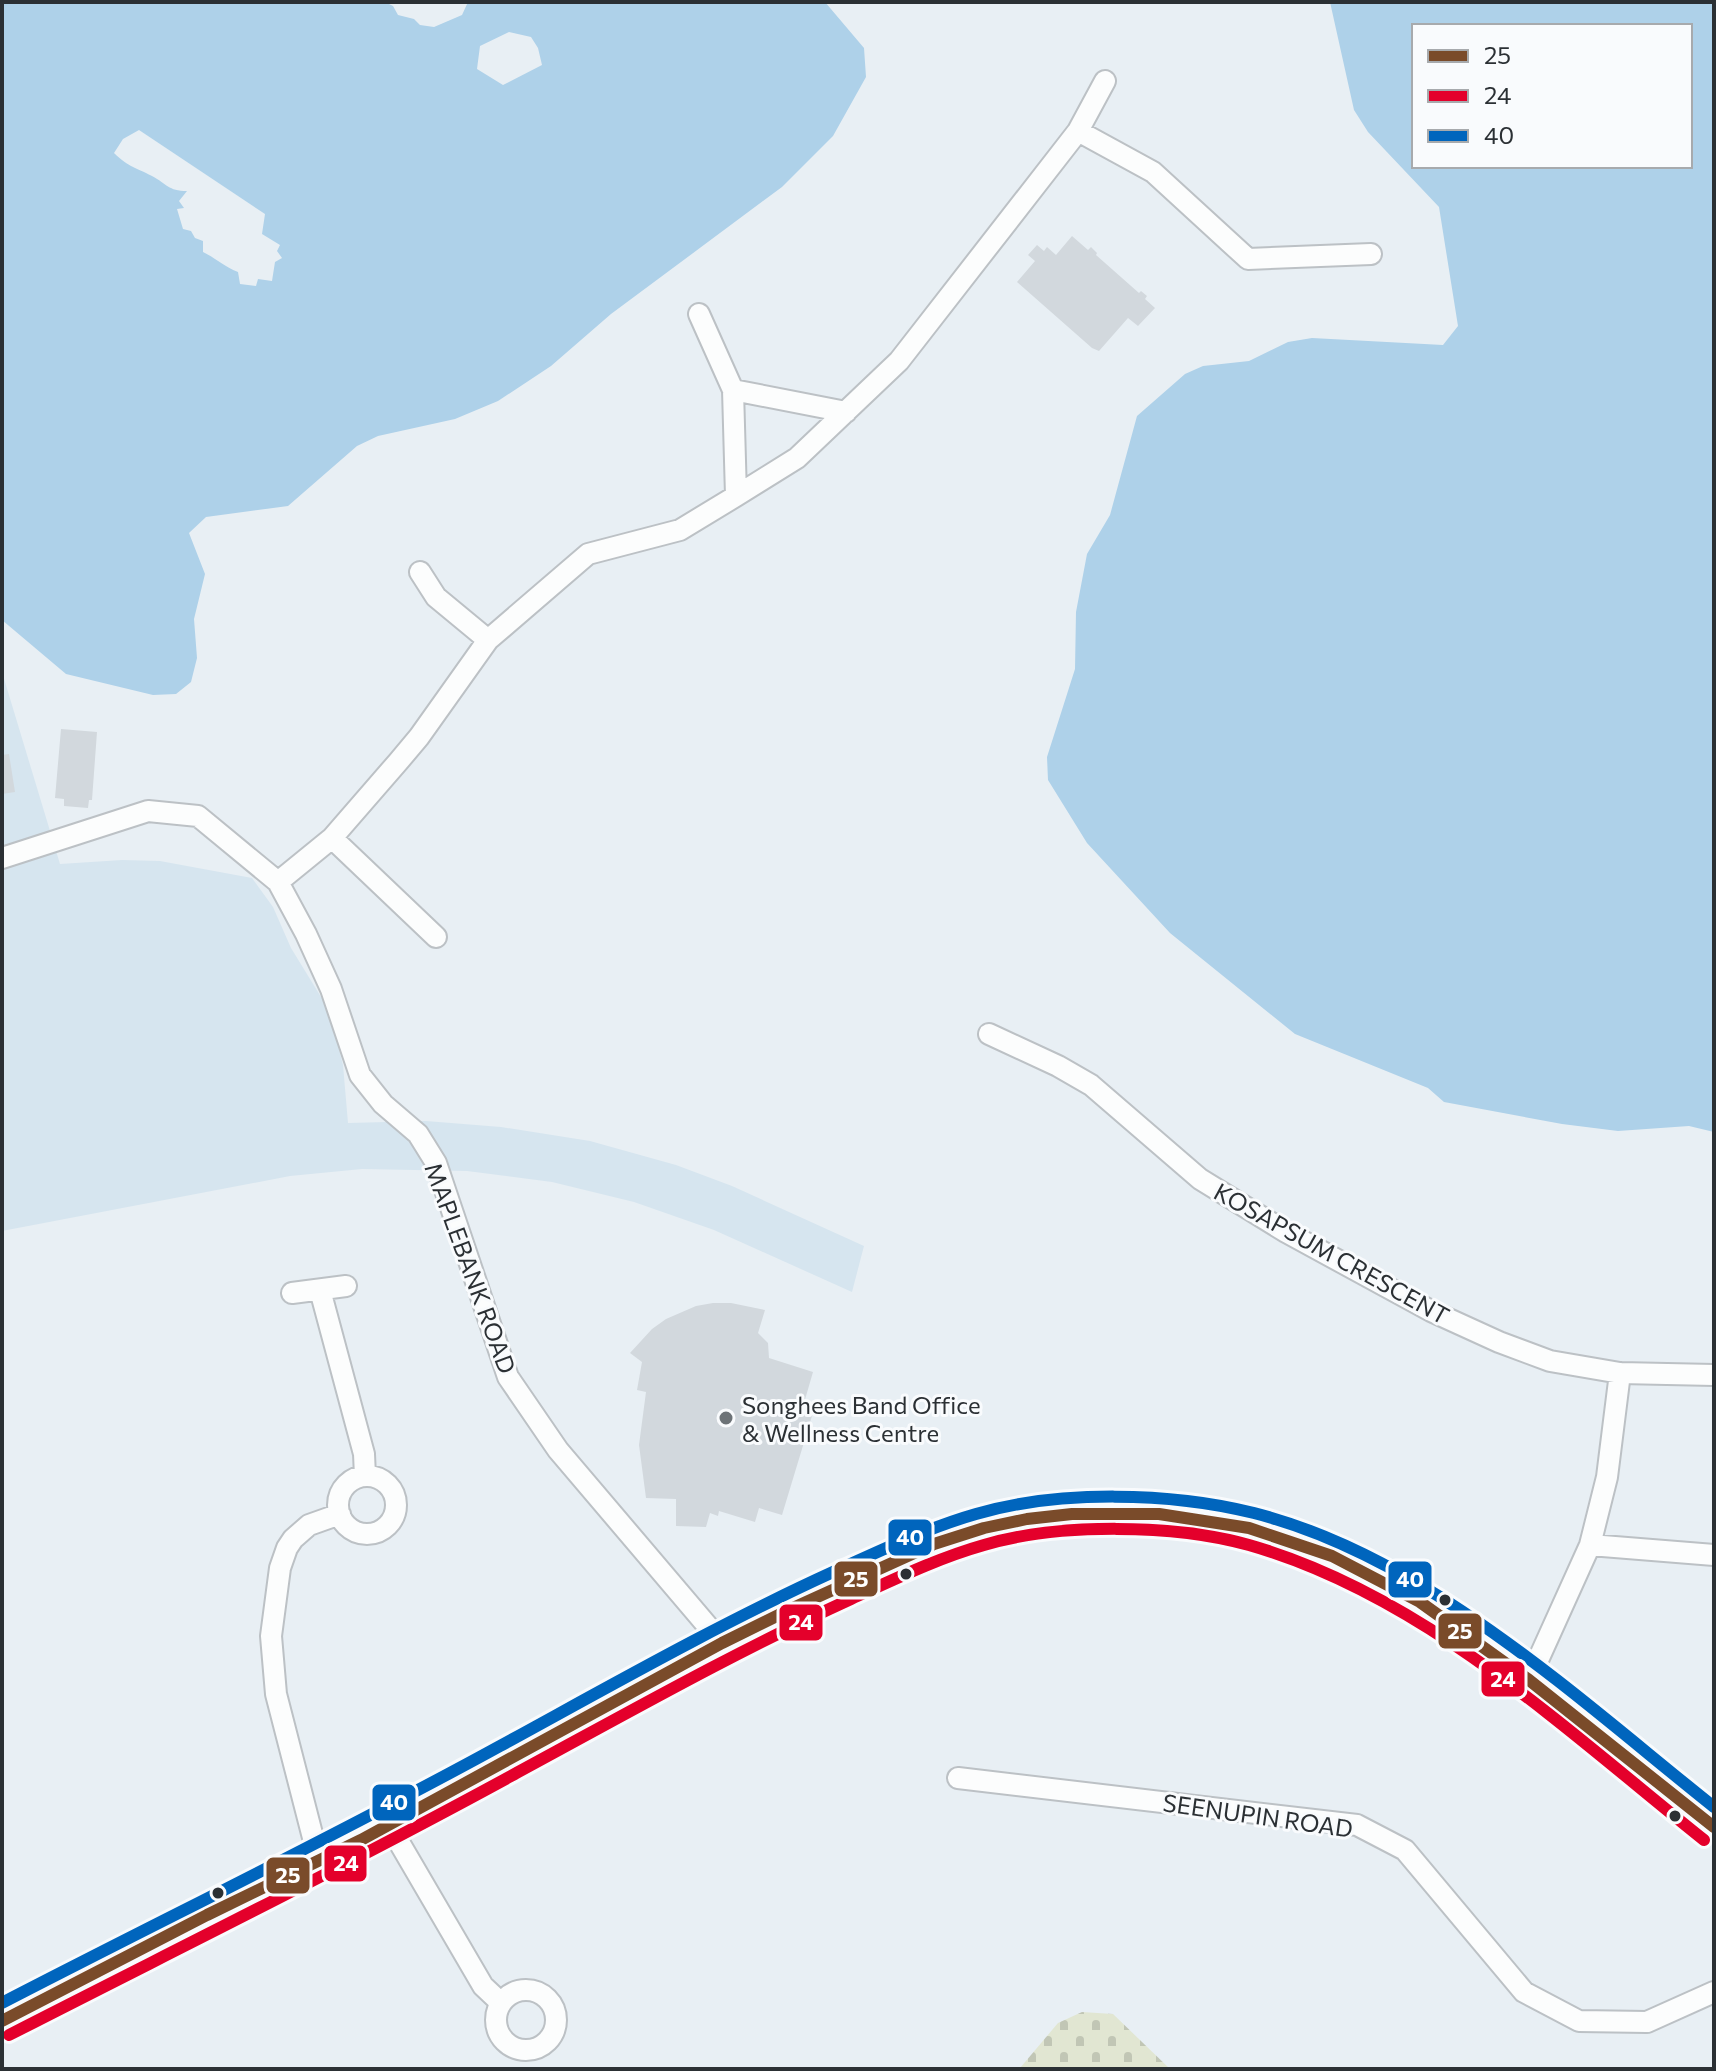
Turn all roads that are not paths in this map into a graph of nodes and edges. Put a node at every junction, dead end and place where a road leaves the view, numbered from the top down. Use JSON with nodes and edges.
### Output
{"nodes":[{"id":1,"x":1105,"y":81,"type":"dead end"},
{"id":2,"x":1078,"y":131,"type":"junction"},
{"id":3,"x":1371,"y":254,"type":"dead end"},
{"id":4,"x":699,"y":314,"type":"dead end"},
{"id":5,"x":733,"y":390,"type":"junction"},
{"id":6,"x":846,"y":412,"type":"junction"},
{"id":7,"x":736,"y":496,"type":"junction"},
{"id":8,"x":420,"y":572,"type":"dead end"},
{"id":9,"x":488,"y":640,"type":"junction"},
{"id":10,"x":332,"y":838,"type":"junction"},
{"id":11,"x":2,"y":858,"type":"edge"},
{"id":12,"x":278,"y":882,"type":"junction"},
{"id":13,"x":436,"y":937,"type":"dead end"},
{"id":14,"x":989,"y":1034,"type":"dead end"},
{"id":15,"x":346,"y":1286,"type":"dead end"},
{"id":16,"x":320,"y":1290,"type":"junction"},
{"id":17,"x":292,"y":1293,"type":"dead end"},
{"id":18,"x":1620,"y":1373,"type":"junction"},
{"id":19,"x":1714,"y":1375,"type":"edge"},
{"id":20,"x":365,"y":1476,"type":"junction"},
{"id":21,"x":340,"y":1514,"type":"junction"},
{"id":22,"x":1590,"y":1545,"type":"junction"},
{"id":23,"x":1714,"y":1555,"type":"edge"},
{"id":24,"x":722,"y":1643,"type":"junction"},
{"id":25,"x":1529,"y":1680,"type":"junction"},
{"id":26,"x":958,"y":1778,"type":"dead end"},
{"id":27,"x":389,"y":1825,"type":"junction"},
{"id":28,"x":1714,"y":1827,"type":"edge"},
{"id":29,"x":319,"y":1861,"type":"junction"},
{"id":30,"x":1714,"y":1992,"type":"edge"},
{"id":31,"x":501,"y":2003,"type":"dead end"},
{"id":32,"x":2,"y":2021,"type":"edge"}],
"edges":[{"from":1,"to":2,"type":"street"},
{"from":2,"to":3,"type":"street"},
{"from":2,"to":6,"type":"street"},
{"from":4,"to":5,"type":"street"},
{"from":5,"to":6,"type":"street"},
{"from":5,"to":7,"type":"street"},
{"from":6,"to":7,"type":"street"},
{"from":7,"to":9,"type":"street"},
{"from":8,"to":9,"type":"street"},
{"from":9,"to":10,"type":"street"},
{"from":10,"to":12,"type":"street"},
{"from":10,"to":13,"type":"street"},
{"from":11,"to":12,"type":"street","name":"MAPLEBANK ROAD"},
{"from":12,"to":24,"type":"street","name":"MAPLEBANK ROAD"},
{"from":14,"to":18,"type":"street","name":"KOSAPSUM CRESCENT"},
{"from":15,"to":16,"type":"street"},
{"from":16,"to":17,"type":"street"},
{"from":16,"to":20,"type":"street"},
{"from":18,"to":19,"type":"street","name":"KOSAPSUM CRESCENT"},
{"from":18,"to":22,"type":"street"},
{"from":20,"to":21,"type":"street"},
{"from":20,"to":21,"type":"street"},
{"from":21,"to":29,"type":"street"},
{"from":22,"to":23,"type":"street"},
{"from":22,"to":25,"type":"street"},
{"from":24,"to":25,"type":"main road"},
{"from":24,"to":27,"type":"main road"},
{"from":25,"to":28,"type":"main road"},
{"from":26,"to":30,"type":"street","name":"SEENUPIN ROAD"},
{"from":27,"to":29,"type":"main road"},
{"from":27,"to":31,"type":"street"},
{"from":29,"to":32,"type":"main road"}]}
